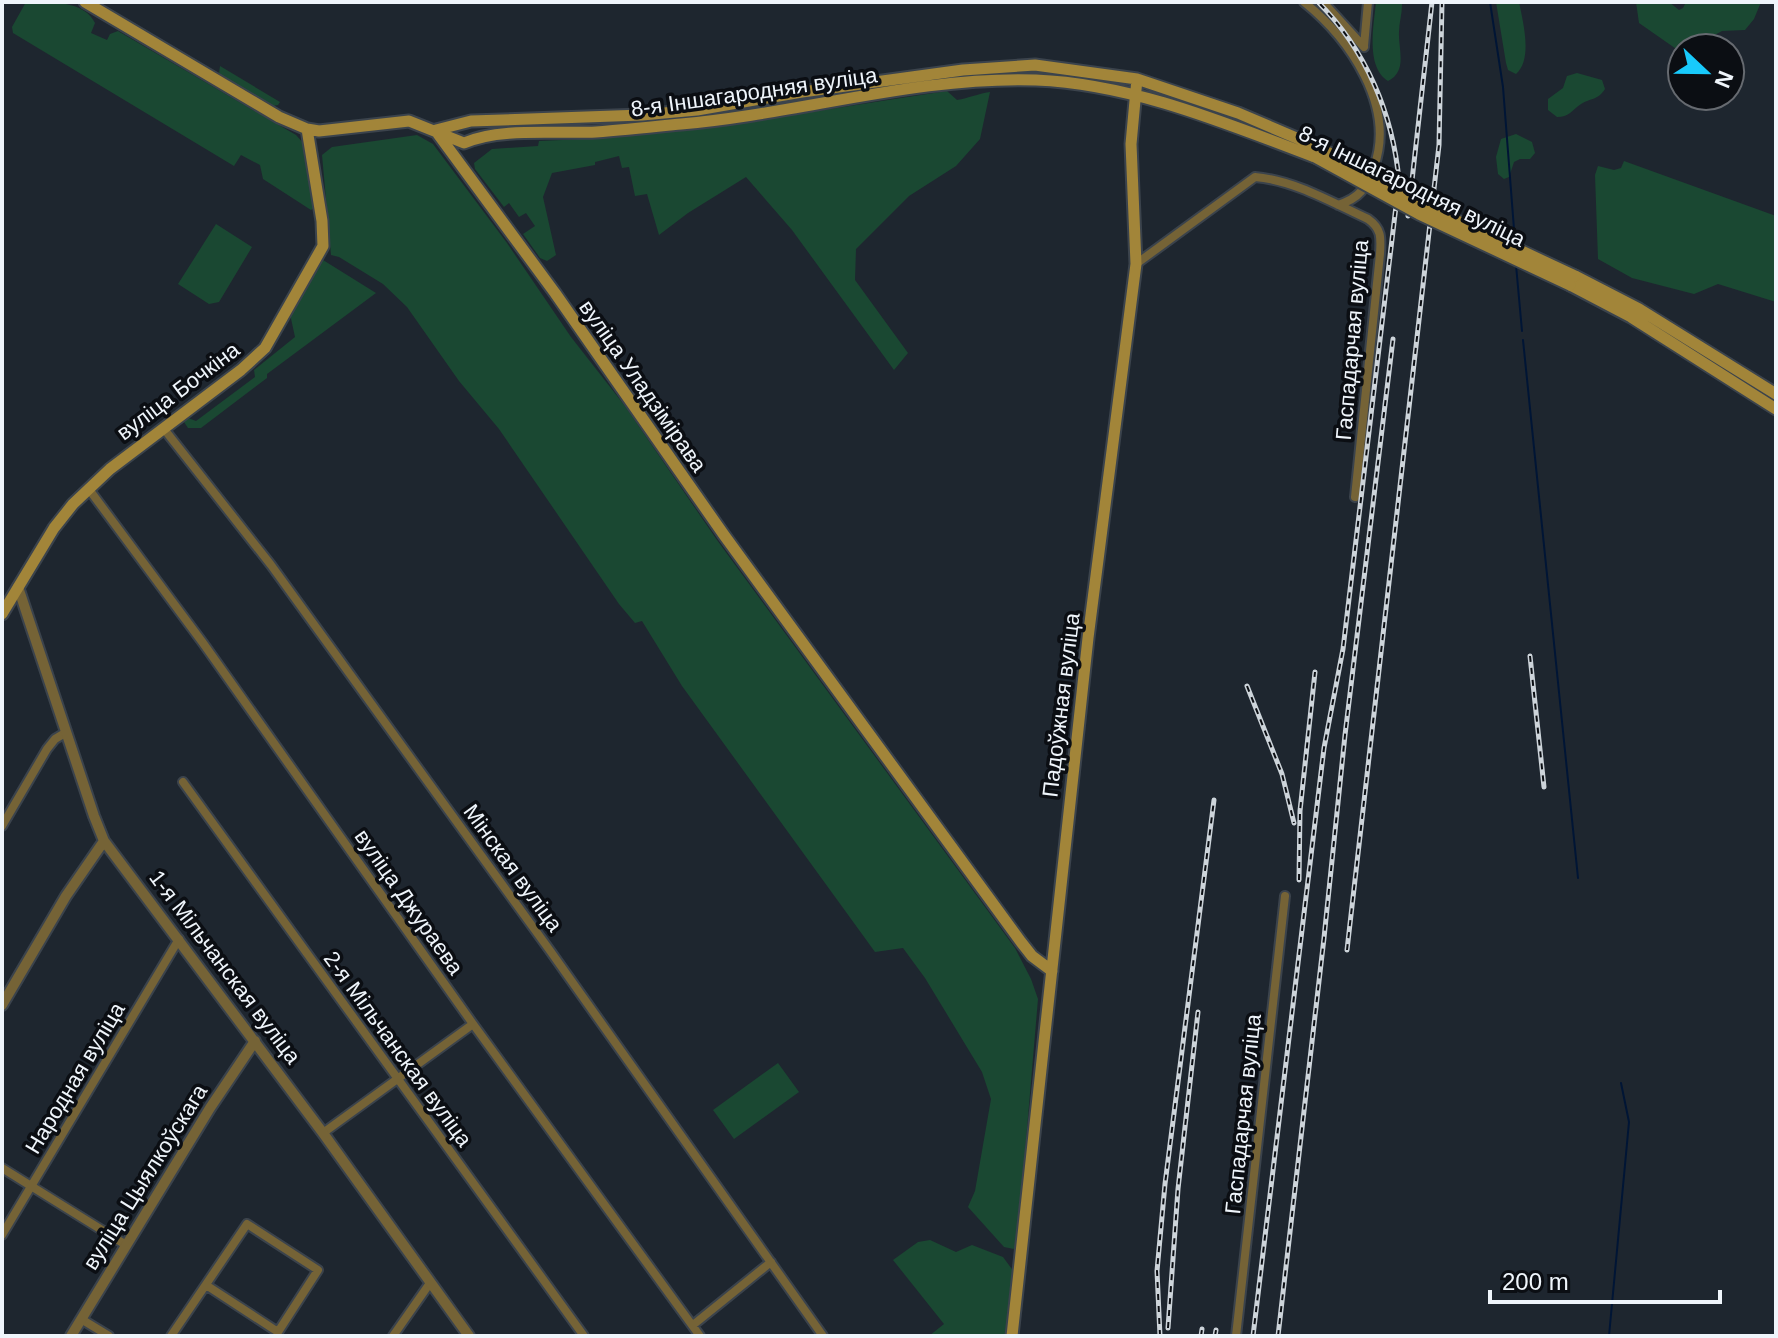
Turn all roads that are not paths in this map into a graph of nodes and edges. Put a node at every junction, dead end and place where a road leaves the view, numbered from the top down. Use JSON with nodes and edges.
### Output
{"nodes":[{"id":1,"x":85,"y":2,"type":"edge"},
{"id":2,"x":1304,"y":2,"type":"edge"},
{"id":3,"x":1323,"y":2,"type":"edge"},
{"id":4,"x":1368,"y":2,"type":"edge"},
{"id":5,"x":1137,"y":79,"type":"junction"},
{"id":6,"x":1135,"y":95,"type":"junction"},
{"id":7,"x":307,"y":129,"type":"junction"},
{"id":8,"x":436,"y":130,"type":"junction"},
{"id":9,"x":475,"y":138,"type":"junction"},
{"id":10,"x":1318,"y":152,"type":"junction"},
{"id":11,"x":460,"y":166,"type":"junction"},
{"id":12,"x":1337,"y":205,"type":"junction"},
{"id":13,"x":1136,"y":264,"type":"junction"},
{"id":14,"x":1683,"y":343,"type":"junction"},
{"id":15,"x":1776,"y":394,"type":"edge"},
{"id":16,"x":1776,"y":409,"type":"edge"},
{"id":17,"x":164,"y":429,"type":"junction"},
{"id":18,"x":88,"y":488,"type":"junction"},
{"id":19,"x":1355,"y":497,"type":"dead end"},
{"id":20,"x":18,"y":587,"type":"junction"},
{"id":21,"x":2,"y":614,"type":"edge"},
{"id":22,"x":65,"y":733,"type":"junction"},
{"id":23,"x":183,"y":782,"type":"dead end"},
{"id":24,"x":2,"y":826,"type":"edge"},
{"id":25,"x":104,"y":841,"type":"junction"},
{"id":26,"x":1285,"y":896,"type":"dead end"},
{"id":27,"x":179,"y":939,"type":"junction"},
{"id":28,"x":1052,"y":971,"type":"junction"},
{"id":29,"x":2,"y":1005,"type":"edge"},
{"id":30,"x":473,"y":1024,"type":"junction"},
{"id":31,"x":255,"y":1041,"type":"junction"},
{"id":32,"x":397,"y":1079,"type":"junction"},
{"id":33,"x":323,"y":1133,"type":"junction"},
{"id":34,"x":2,"y":1168,"type":"edge"},
{"id":35,"x":31,"y":1185,"type":"junction"},
{"id":36,"x":2,"y":1235,"type":"edge"},
{"id":37,"x":126,"y":1245,"type":"junction"},
{"id":38,"x":771,"y":1262,"type":"junction"},
{"id":39,"x":430,"y":1283,"type":"junction"},
{"id":40,"x":206,"y":1285,"type":"junction"},
{"id":41,"x":81,"y":1319,"type":"junction"},
{"id":42,"x":693,"y":1325,"type":"junction"},
{"id":43,"x":71,"y":1336,"type":"edge"},
{"id":44,"x":109,"y":1336,"type":"edge"},
{"id":45,"x":171,"y":1336,"type":"edge"},
{"id":46,"x":393,"y":1336,"type":"edge"},
{"id":47,"x":469,"y":1336,"type":"edge"},
{"id":48,"x":584,"y":1336,"type":"edge"},
{"id":49,"x":700,"y":1336,"type":"edge"},
{"id":50,"x":823,"y":1336,"type":"edge"},
{"id":51,"x":1012,"y":1336,"type":"edge"},
{"id":52,"x":1236,"y":1336,"type":"edge"}],
"edges":[{"from":1,"to":7,"type":"main road"},
{"from":2,"to":12,"type":"street"},
{"from":3,"to":4,"type":"street"},
{"from":5,"to":6,"type":"main road","name":"Падоўжная вуліца"},
{"from":5,"to":8,"type":"main road","name":"8-я Іншагародняя вуліца"},
{"from":5,"to":10,"type":"main road","name":"8-я Іншагародняя вуліца"},
{"from":6,"to":9,"type":"main road","name":"8-я Іншагародняя вуліца"},
{"from":6,"to":10,"type":"main road","name":"8-я Іншагародняя вуліца"},
{"from":6,"to":13,"type":"main road","name":"Падоўжная вуліца"},
{"from":7,"to":8,"type":"main road"},
{"from":7,"to":17,"type":"main road","name":"вуліца Бочкіна"},
{"from":8,"to":9,"type":"main road","name":"8-я Іншагародняя вуліца"},
{"from":8,"to":11,"type":"main road","name":"вуліца Уладзімірава"},
{"from":9,"to":11,"type":"main road"},
{"from":10,"to":14,"type":"main road","name":"8-я Іншагародняя вуліца","bridge":true},
{"from":11,"to":28,"type":"main road","name":"вуліца Уладзімірава"},
{"from":12,"to":13,"type":"street","name":"Гаспадарчая вуліца"},
{"from":12,"to":19,"type":"street","name":"Гаспадарчая вуліца"},
{"from":13,"to":28,"type":"main road","name":"Падоўжная вуліца"},
{"from":14,"to":15,"type":"main road","name":"8-я Іншагародняя вуліца"},
{"from":14,"to":16,"type":"main road","name":"8-я Іншагародняя вуліца"},
{"from":17,"to":18,"type":"main road","name":"вуліца Бочкіна"},
{"from":17,"to":38,"type":"street","name":"Мінская вуліца"},
{"from":18,"to":20,"type":"main road","name":"вуліца Бочкіна"},
{"from":18,"to":30,"type":"street","name":"вуліца Джураева"},
{"from":20,"to":21,"type":"main road","name":"вуліца Бочкіна"},
{"from":20,"to":22,"type":"street","name":"1-я Мільчанская вуліца"},
{"from":22,"to":24,"type":"street"},
{"from":22,"to":25,"type":"street","name":"1-я Мільчанская вуліца"},
{"from":23,"to":32,"type":"street","name":"2-я Мільчанская вуліца"},
{"from":25,"to":27,"type":"street","name":"1-я Мільчанская вуліца"},
{"from":25,"to":29,"type":"street"},
{"from":26,"to":52,"type":"street","name":"Гаспадарчая вуліца"},
{"from":27,"to":31,"type":"street","name":"1-я Мільчанская вуліца"},
{"from":27,"to":35,"type":"street","name":"Народная вуліца"},
{"from":28,"to":51,"type":"main road","name":"Падоўжная вуліца"},
{"from":30,"to":32,"type":"street"},
{"from":30,"to":42,"type":"street","name":"вуліца Джураева"},
{"from":31,"to":33,"type":"street","name":"1-я Мільчанская вуліца"},
{"from":31,"to":37,"type":"street","name":"вуліца Цыялкоўскага"},
{"from":32,"to":33,"type":"street"},
{"from":32,"to":48,"type":"street","name":"2-я Мільчанская вуліца"},
{"from":33,"to":39,"type":"street","name":"1-я Мільчанская вуліца"},
{"from":34,"to":35,"type":"street"},
{"from":35,"to":36,"type":"street","name":"Народная вуліца"},
{"from":35,"to":37,"type":"street"},
{"from":37,"to":41,"type":"street","name":"вуліца Цыялкоўскага"},
{"from":38,"to":42,"type":"street"},
{"from":38,"to":50,"type":"street","name":"Мінская вуліца"},
{"from":39,"to":46,"type":"street"},
{"from":39,"to":47,"type":"street","name":"1-я Мільчанская вуліца"},
{"from":40,"to":40,"type":"street"},
{"from":40,"to":45,"type":"street"},
{"from":41,"to":43,"type":"street","name":"вуліца Цыялкоўскага"},
{"from":41,"to":44,"type":"street"},
{"from":42,"to":49,"type":"street","name":"вуліца Джураева"}]}
